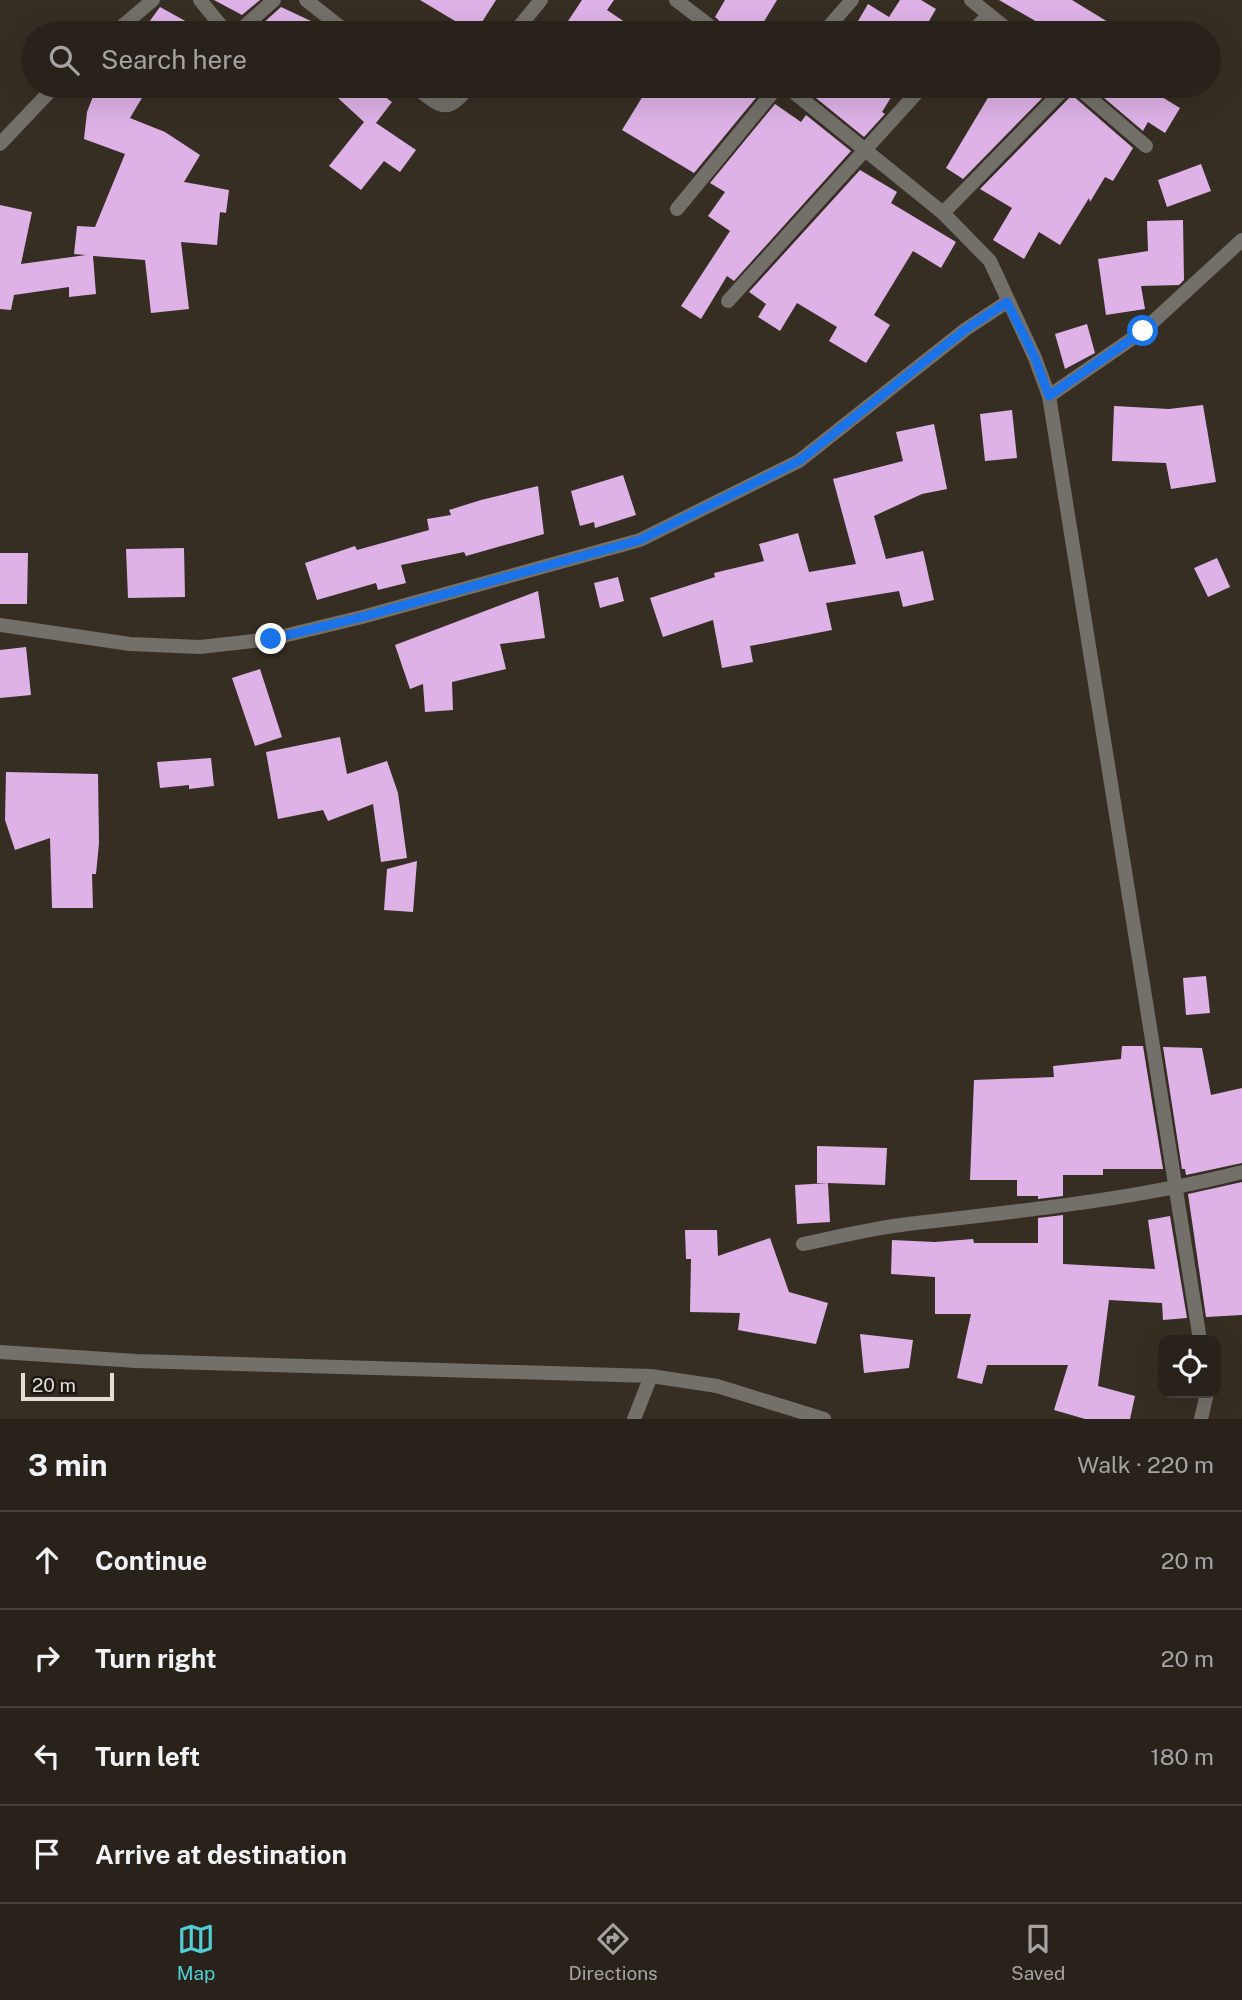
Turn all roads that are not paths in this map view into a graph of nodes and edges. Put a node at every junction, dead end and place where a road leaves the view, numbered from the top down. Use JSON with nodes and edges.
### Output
{"nodes":[{"id":1,"x":153,"y":0,"type":"edge"},
{"id":2,"x":200,"y":0,"type":"edge"},
{"id":3,"x":274,"y":0,"type":"edge"},
{"id":4,"x":306,"y":0,"type":"edge"},
{"id":5,"x":541,"y":0,"type":"edge"},
{"id":6,"x":676,"y":0,"type":"edge"},
{"id":7,"x":852,"y":0,"type":"edge"},
{"id":8,"x":971,"y":0,"type":"edge"},
{"id":9,"x":989,"y":14,"type":"junction"},
{"id":10,"x":128,"y":21,"type":"edge"},
{"id":11,"x":217,"y":21,"type":"edge"},
{"id":12,"x":250,"y":21,"type":"edge"},
{"id":13,"x":333,"y":21,"type":"edge"},
{"id":14,"x":523,"y":21,"type":"edge"},
{"id":15,"x":703,"y":21,"type":"edge"},
{"id":16,"x":834,"y":21,"type":"edge"},
{"id":17,"x":982,"y":21,"type":"edge"},
{"id":18,"x":997,"y":21,"type":"edge"},
{"id":19,"x":44,"y":98,"type":"edge"},
{"id":20,"x":429,"y":98,"type":"edge"},
{"id":21,"x":460,"y":98,"type":"edge"},
{"id":22,"x":768,"y":98,"type":"edge"},
{"id":23,"x":801,"y":98,"type":"edge"},
{"id":24,"x":912,"y":98,"type":"edge"},
{"id":25,"x":1055,"y":98,"type":"edge"},
{"id":26,"x":1090,"y":98,"type":"edge"},
{"id":27,"x":0,"y":144,"type":"edge"},
{"id":28,"x":1146,"y":146,"type":"dead end"},
{"id":29,"x":865,"y":148,"type":"junction"},
{"id":30,"x":677,"y":209,"type":"dead end"},
{"id":31,"x":943,"y":213,"type":"junction"},
{"id":32,"x":1242,"y":240,"type":"edge"},
{"id":33,"x":728,"y":301,"type":"dead end"},
{"id":34,"x":1007,"y":302,"type":"junction"},
{"id":35,"x":1049,"y":396,"type":"junction"},
{"id":36,"x":0,"y":625,"type":"edge"},
{"id":37,"x":1242,"y":1172,"type":"edge"},
{"id":38,"x":1174,"y":1190,"type":"junction"},
{"id":39,"x":803,"y":1244,"type":"dead end"},
{"id":40,"x":1199,"y":1335,"type":"edge"},
{"id":41,"x":0,"y":1352,"type":"edge"},
{"id":42,"x":651,"y":1376,"type":"junction"},
{"id":43,"x":1206,"y":1398,"type":"edge"},
{"id":44,"x":634,"y":1419,"type":"edge"},
{"id":45,"x":824,"y":1419,"type":"edge"},
{"id":46,"x":1201,"y":1419,"type":"edge"}],
"edges":[{"from":1,"to":10,"type":"street"},
{"from":2,"to":11,"type":"street"},
{"from":3,"to":12,"type":"street"},
{"from":4,"to":13,"type":"street"},
{"from":5,"to":14,"type":"street"},
{"from":6,"to":15,"type":"street"},
{"from":7,"to":16,"type":"street"},
{"from":8,"to":9,"type":"street"},
{"from":9,"to":17,"type":"street"},
{"from":9,"to":18,"type":"street"},
{"from":19,"to":27,"type":"street"},
{"from":20,"to":21,"type":"street"},
{"from":22,"to":30,"type":"street"},
{"from":23,"to":29,"type":"street"},
{"from":24,"to":29,"type":"street"},
{"from":25,"to":31,"type":"street"},
{"from":26,"to":28,"type":"street"},
{"from":29,"to":31,"type":"street"},
{"from":29,"to":33,"type":"street"},
{"from":31,"to":34,"type":"street"},
{"from":32,"to":35,"type":"street"},
{"from":34,"to":35,"type":"street"},
{"from":34,"to":36,"type":"street"},
{"from":35,"to":38,"type":"street"},
{"from":37,"to":38,"type":"street"},
{"from":38,"to":39,"type":"street"},
{"from":38,"to":40,"type":"street"},
{"from":41,"to":42,"type":"street"},
{"from":42,"to":44,"type":"street"},
{"from":42,"to":45,"type":"street"},
{"from":43,"to":46,"type":"street"}]}
